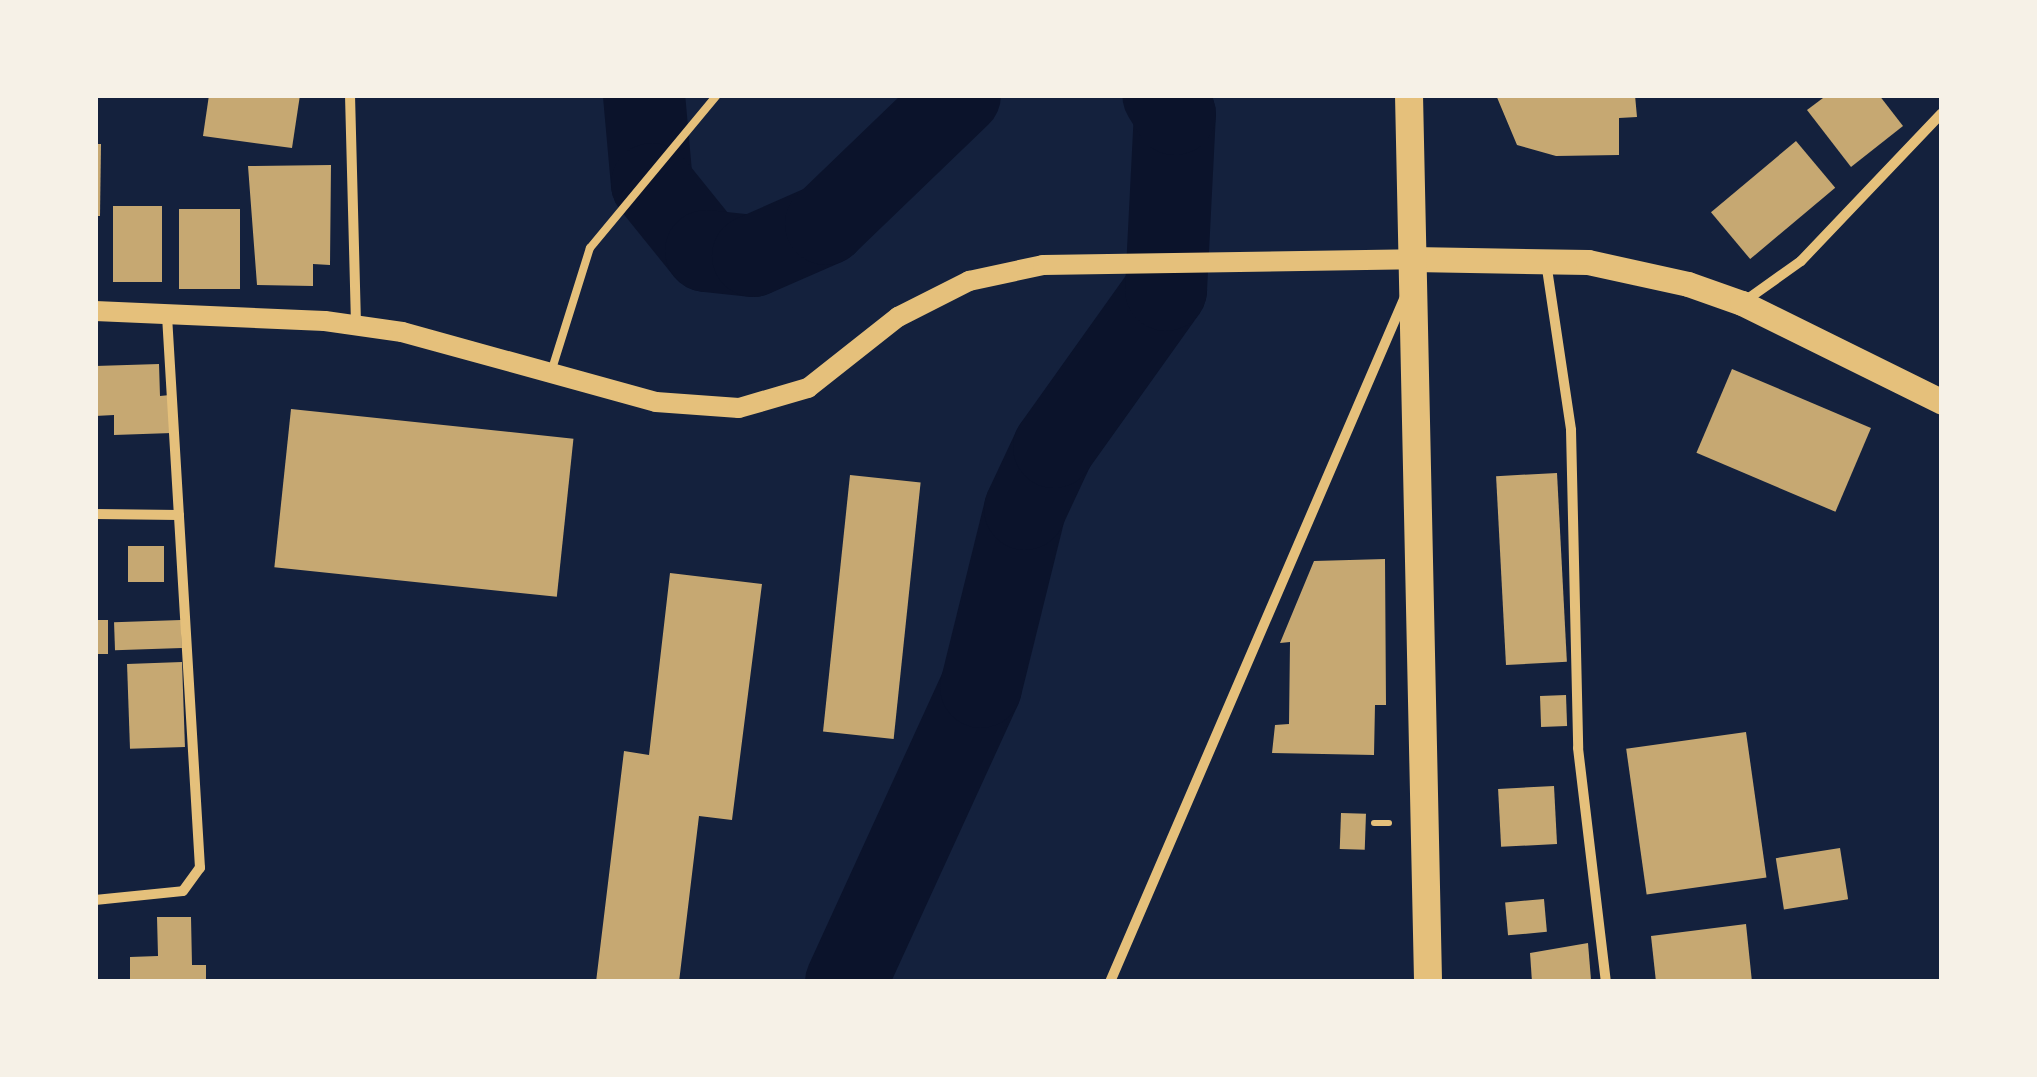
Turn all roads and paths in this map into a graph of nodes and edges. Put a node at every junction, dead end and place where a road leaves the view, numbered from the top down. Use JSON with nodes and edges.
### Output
{"nodes":[{"id":1,"x":350,"y":95,"type":"edge"},
{"id":2,"x":717,"y":95,"type":"edge"},
{"id":3,"x":1409,"y":95,"type":"edge"},
{"id":4,"x":1942,"y":113,"type":"edge"},
{"id":5,"x":1546,"y":259,"type":"junction"},
{"id":6,"x":1412,"y":270,"type":"junction"},
{"id":7,"x":1742,"y":303,"type":"junction"},
{"id":8,"x":95,"y":311,"type":"edge"},
{"id":9,"x":168,"y":314,"type":"junction"},
{"id":10,"x":356,"y":325,"type":"junction"},
{"id":11,"x":552,"y":370,"type":"junction"},
{"id":12,"x":1942,"y":402,"type":"edge"},
{"id":13,"x":95,"y":514,"type":"edge"},
{"id":14,"x":179,"y":515,"type":"junction"},
{"id":15,"x":95,"y":900,"type":"edge"},
{"id":16,"x":1110,"y":982,"type":"edge"},
{"id":17,"x":1428,"y":982,"type":"edge"},
{"id":18,"x":1606,"y":982,"type":"edge"}],
"edges":[{"from":1,"to":10,"type":"street"},
{"from":2,"to":11,"type":"lane"},
{"from":3,"to":6,"type":"highway"},
{"from":4,"to":7,"type":"street"},
{"from":5,"to":6,"type":"main road"},
{"from":5,"to":7,"type":"main road"},
{"from":5,"to":18,"type":"street"},
{"from":6,"to":11,"type":"main road"},
{"from":6,"to":16,"type":"street"},
{"from":6,"to":17,"type":"highway"},
{"from":7,"to":12,"type":"main road"},
{"from":8,"to":9,"type":"main road"},
{"from":9,"to":10,"type":"main road"},
{"from":9,"to":14,"type":"street"},
{"from":10,"to":11,"type":"main road"},
{"from":13,"to":14,"type":"street"},
{"from":14,"to":15,"type":"street"}]}
